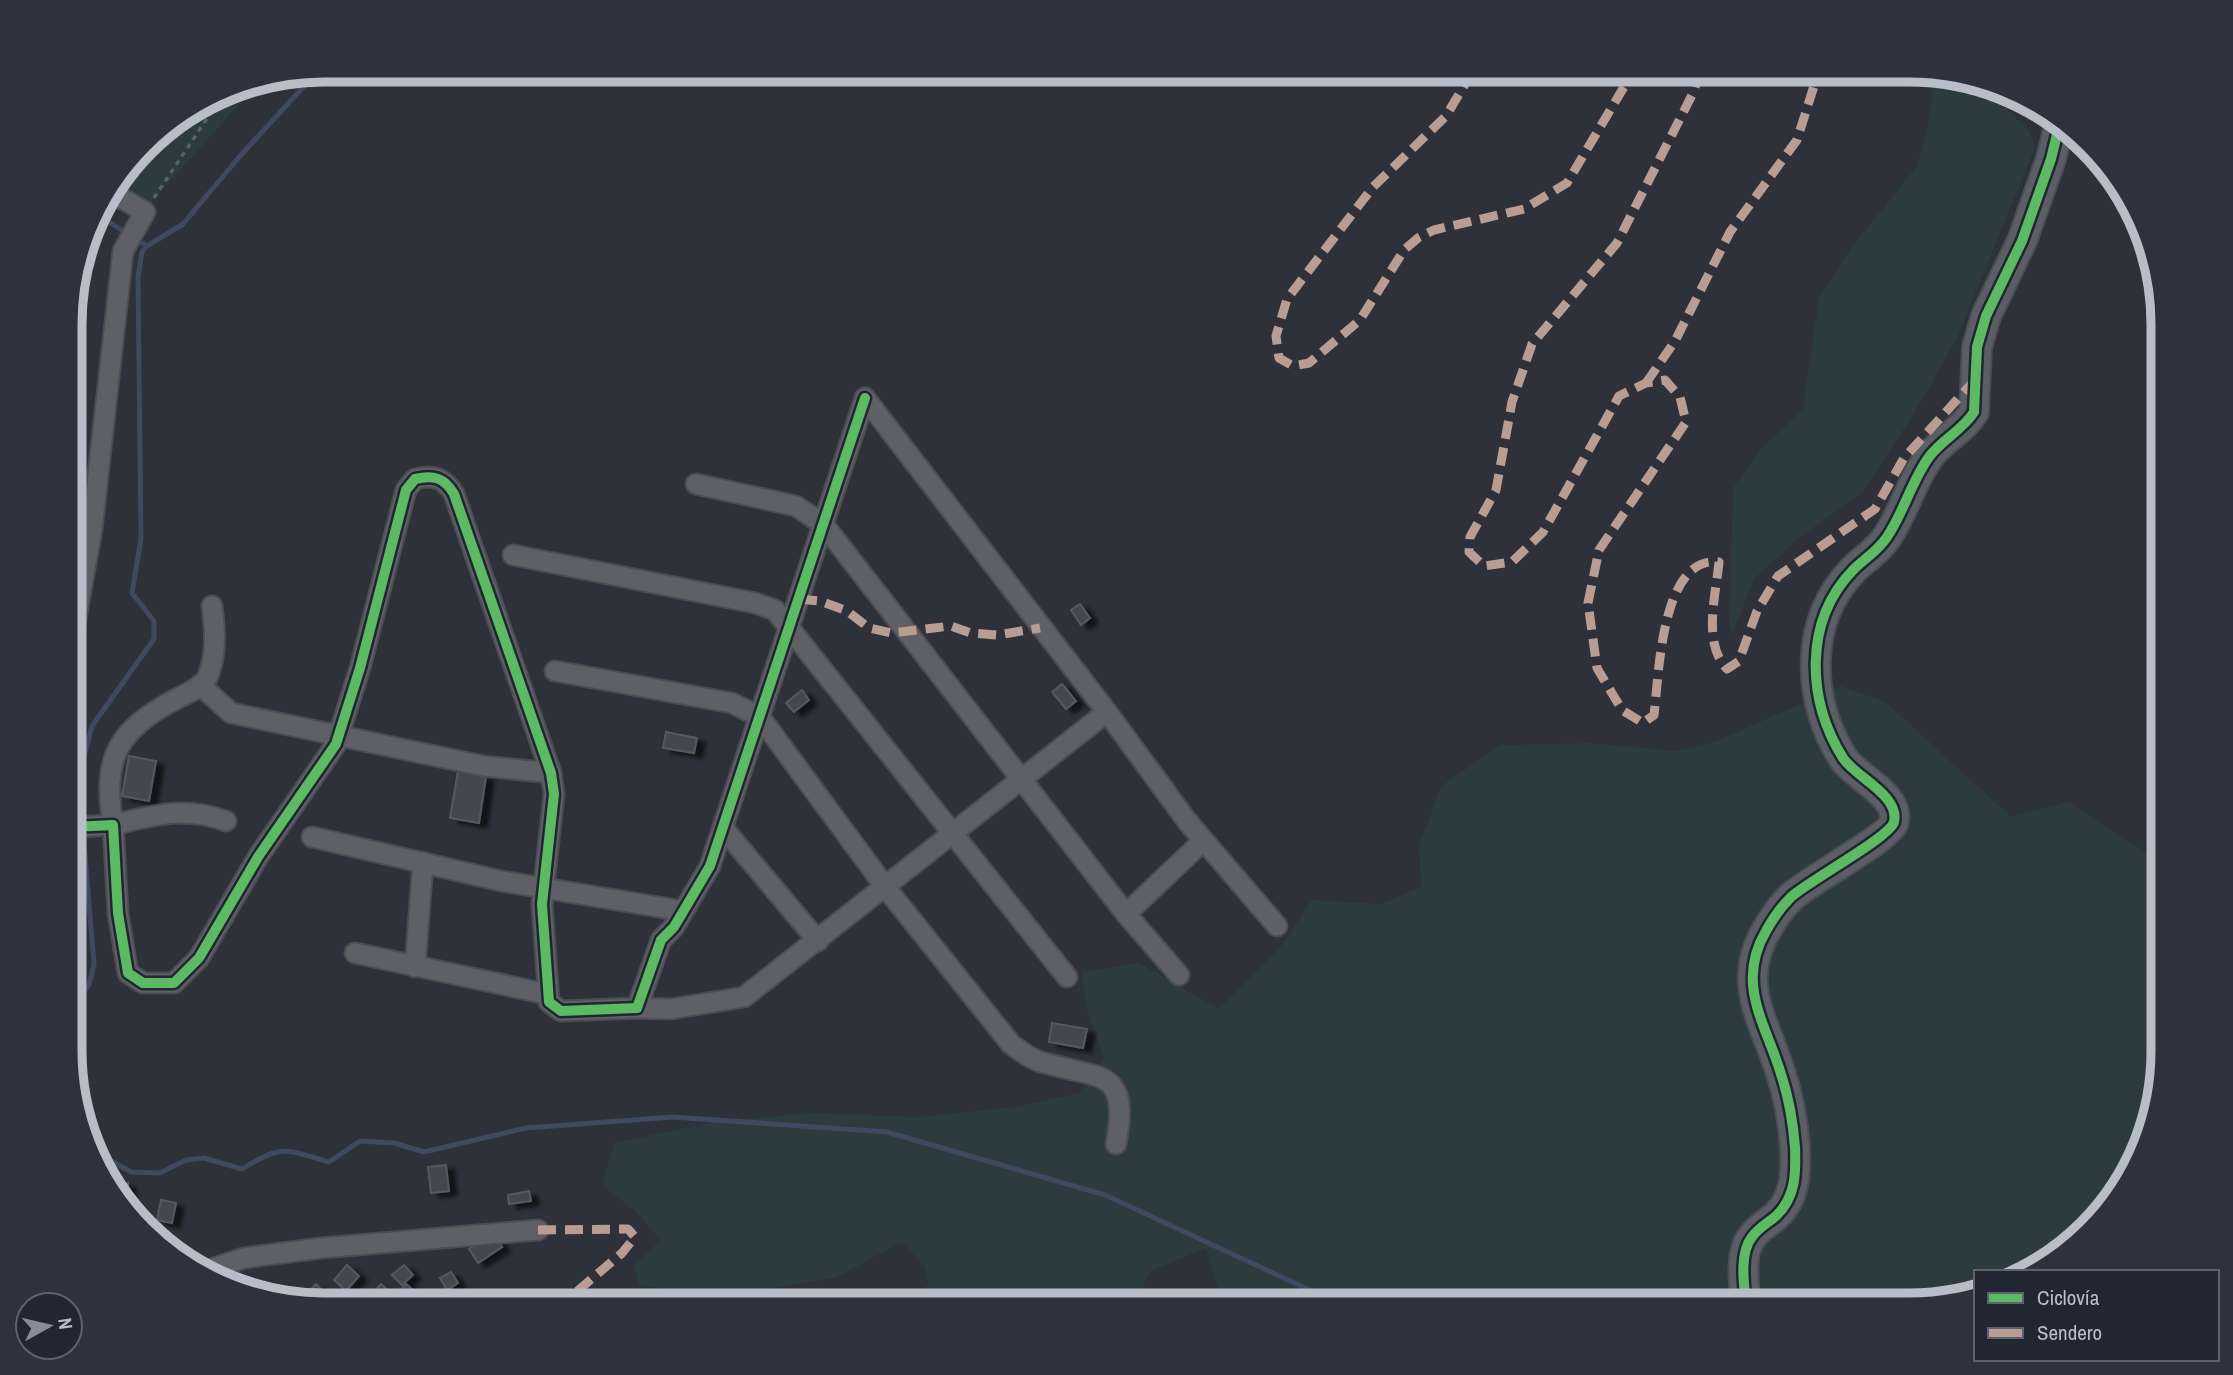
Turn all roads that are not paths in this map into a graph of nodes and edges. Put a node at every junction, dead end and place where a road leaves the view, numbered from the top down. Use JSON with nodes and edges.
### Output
{"nodes":[{"id":1,"x":2057,"y":133,"type":"edge"},
{"id":2,"x":119,"y":197,"type":"edge"},
{"id":3,"x":696,"y":484,"type":"dead end"},
{"id":4,"x":824,"y":525,"type":"junction"},
{"id":5,"x":513,"y":555,"type":"dead end"},
{"id":6,"x":82,"y":585,"type":"edge"},
{"id":7,"x":212,"y":606,"type":"dead end"},
{"id":8,"x":790,"y":626,"type":"junction"},
{"id":9,"x":555,"y":671,"type":"dead end"},
{"id":10,"x":200,"y":685,"type":"junction"},
{"id":11,"x":1107,"y":712,"type":"junction"},
{"id":12,"x":760,"y":717,"type":"junction"},
{"id":13,"x":339,"y":737,"type":"junction"},
{"id":14,"x":551,"y":773,"type":"junction"},
{"id":15,"x":1019,"y":779,"type":"junction"},
{"id":16,"x":226,"y":821,"type":"dead end"},
{"id":17,"x":113,"y":825,"type":"junction"},
{"id":18,"x":82,"y":827,"type":"edge"},
{"id":19,"x":723,"y":828,"type":"junction"},
{"id":20,"x":950,"y":833,"type":"junction"},
{"id":21,"x":312,"y":837,"type":"dead end"},
{"id":22,"x":1203,"y":841,"type":"junction"},
{"id":23,"x":423,"y":862,"type":"junction"},
{"id":24,"x":543,"y":887,"type":"junction"},
{"id":25,"x":886,"y":888,"type":"junction"},
{"id":26,"x":684,"y":911,"type":"junction"},
{"id":27,"x":1126,"y":914,"type":"junction"},
{"id":28,"x":1277,"y":926,"type":"dead end"},
{"id":29,"x":818,"y":940,"type":"junction"},
{"id":30,"x":355,"y":953,"type":"dead end"},
{"id":31,"x":415,"y":967,"type":"junction"},
{"id":32,"x":1179,"y":975,"type":"dead end"},
{"id":33,"x":1067,"y":977,"type":"dead end"},
{"id":34,"x":547,"y":994,"type":"junction"},
{"id":35,"x":637,"y":1008,"type":"junction"},
{"id":36,"x":1116,"y":1144,"type":"dead end"},
{"id":37,"x":538,"y":1230,"type":"dead end"},
{"id":38,"x":218,"y":1267,"type":"edge"},
{"id":39,"x":1745,"y":1292,"type":"edge"}],
"edges":[{"from":1,"to":39,"type":"street"},
{"from":2,"to":6,"type":"street"},
{"from":3,"to":4,"type":"street"},
{"from":4,"to":8,"type":"street"},
{"from":4,"to":11,"type":"street"},
{"from":4,"to":15,"type":"street"},
{"from":5,"to":8,"type":"street"},
{"from":7,"to":10,"type":"street"},
{"from":8,"to":12,"type":"street"},
{"from":8,"to":20,"type":"street"},
{"from":9,"to":12,"type":"street"},
{"from":10,"to":13,"type":"street"},
{"from":10,"to":17,"type":"street"},
{"from":11,"to":15,"type":"street"},
{"from":11,"to":22,"type":"street"},
{"from":12,"to":19,"type":"street"},
{"from":12,"to":25,"type":"street"},
{"from":13,"to":14,"type":"street"},
{"from":13,"to":14,"type":"street"},
{"from":13,"to":17,"type":"street"},
{"from":14,"to":24,"type":"street"},
{"from":15,"to":20,"type":"street"},
{"from":15,"to":27,"type":"street"},
{"from":16,"to":17,"type":"street"},
{"from":17,"to":18,"type":"street"},
{"from":19,"to":26,"type":"street"},
{"from":19,"to":29,"type":"street"},
{"from":20,"to":25,"type":"street"},
{"from":20,"to":33,"type":"street"},
{"from":21,"to":23,"type":"street"},
{"from":22,"to":27,"type":"street"},
{"from":22,"to":28,"type":"street"},
{"from":23,"to":24,"type":"street"},
{"from":23,"to":31,"type":"street"},
{"from":24,"to":26,"type":"street"},
{"from":24,"to":34,"type":"street"},
{"from":25,"to":29,"type":"street"},
{"from":25,"to":36,"type":"street"},
{"from":26,"to":35,"type":"street"},
{"from":27,"to":32,"type":"street"},
{"from":29,"to":35,"type":"street"},
{"from":30,"to":31,"type":"street"},
{"from":31,"to":34,"type":"street"},
{"from":34,"to":35,"type":"street"},
{"from":37,"to":38,"type":"street"}]}
